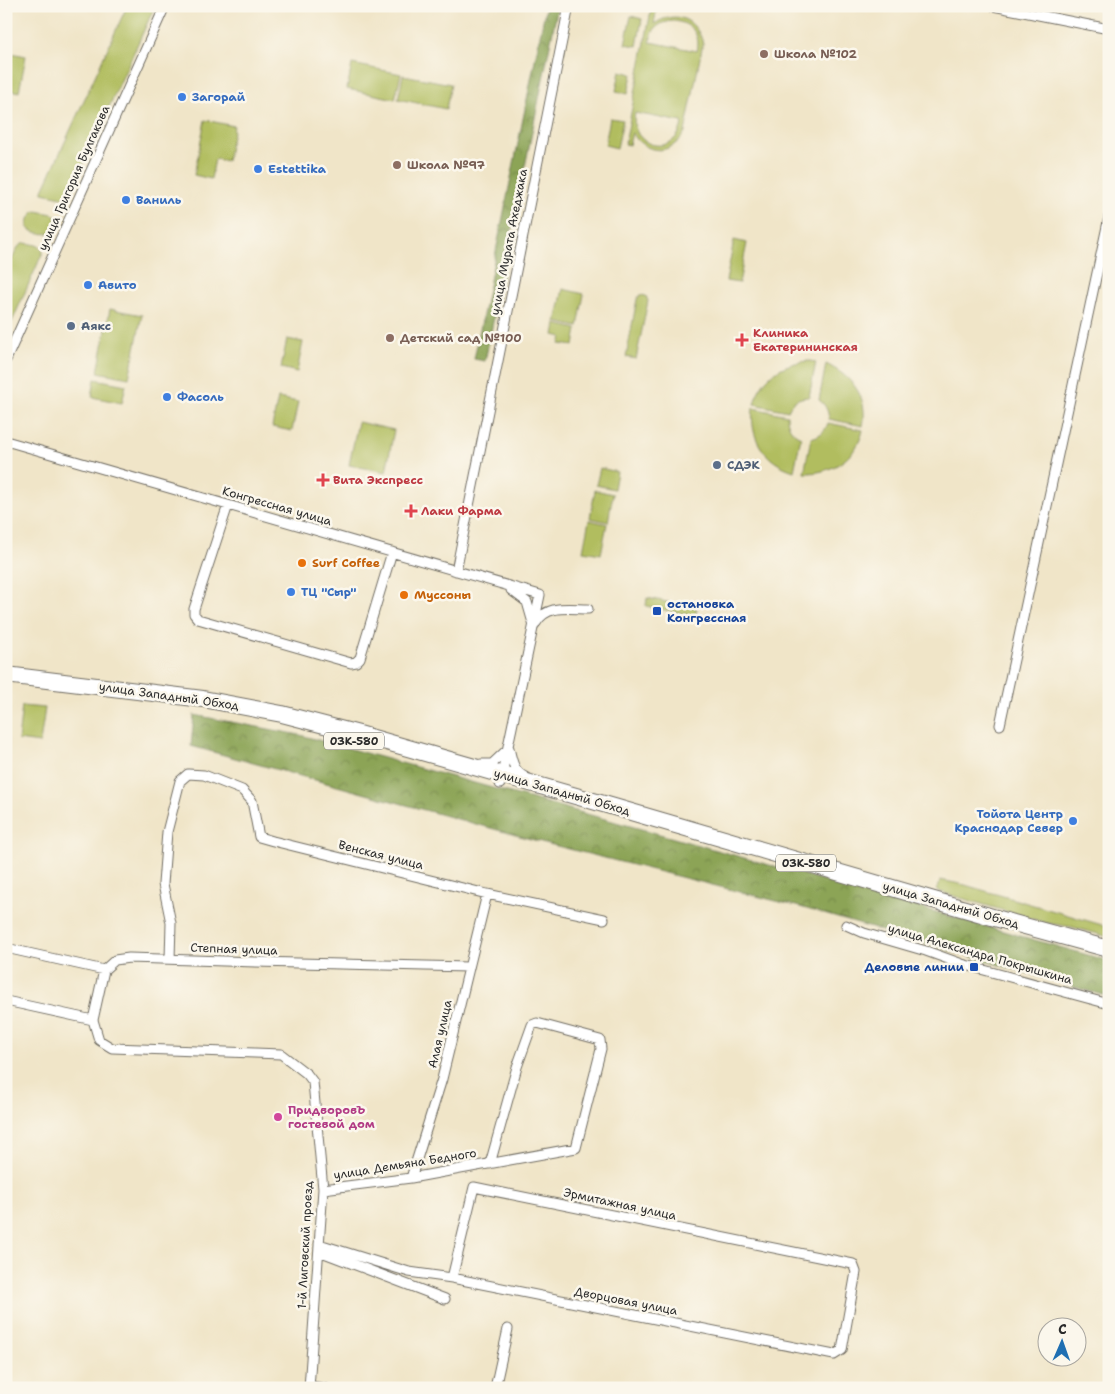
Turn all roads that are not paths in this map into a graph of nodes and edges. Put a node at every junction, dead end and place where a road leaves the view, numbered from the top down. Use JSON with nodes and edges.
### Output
{"nodes":[{"id":1,"x":165,"y":6,"type":"edge"},
{"id":2,"x":569,"y":6,"type":"edge"},
{"id":3,"x":993,"y":6,"type":"edge"},
{"id":4,"x":1109,"y":30,"type":"edge"},
{"id":5,"x":1109,"y":217,"type":"edge"},
{"id":6,"x":6,"y":360,"type":"edge"},
{"id":7,"x":6,"y":441,"type":"edge"},
{"id":8,"x":228,"y":505,"type":"junction"},
{"id":9,"x":392,"y":552,"type":"junction"},
{"id":10,"x":456,"y":571,"type":"junction"},
{"id":11,"x":504,"y":585,"type":"junction"},
{"id":12,"x":588,"y":609,"type":"dead end"},
{"id":13,"x":534,"y":628,"type":"junction"},
{"id":14,"x":6,"y":675,"type":"edge"},
{"id":15,"x":6,"y":681,"type":"edge"},
{"id":16,"x":246,"y":707,"type":"junction"},
{"id":17,"x":1000,"y":725,"type":"dead end"},
{"id":18,"x":509,"y":748,"type":"junction"},
{"id":19,"x":501,"y":780,"type":"junction"},
{"id":20,"x":685,"y":828,"type":"junction"},
{"id":21,"x":487,"y":894,"type":"junction"},
{"id":22,"x":604,"y":919,"type":"dead end"},
{"id":23,"x":846,"y":925,"type":"dead end"},
{"id":24,"x":6,"y":948,"type":"edge"},
{"id":25,"x":1109,"y":949,"type":"edge"},
{"id":26,"x":1109,"y":955,"type":"edge"},
{"id":27,"x":170,"y":960,"type":"junction"},
{"id":28,"x":468,"y":967,"type":"junction"},
{"id":29,"x":104,"y":970,"type":"junction"},
{"id":30,"x":6,"y":1001,"type":"edge"},
{"id":31,"x":1109,"y":1004,"type":"edge"},
{"id":32,"x":93,"y":1020,"type":"junction"},
{"id":33,"x":490,"y":1164,"type":"junction"},
{"id":34,"x":411,"y":1178,"type":"junction"},
{"id":35,"x":323,"y":1189,"type":"junction"},
{"id":36,"x":319,"y":1248,"type":"junction"},
{"id":37,"x":853,"y":1264,"type":"joint"},
{"id":38,"x":452,"y":1278,"type":"junction"},
{"id":39,"x":445,"y":1299,"type":"dead end"},
{"id":40,"x":508,"y":1329,"type":"dead end"},
{"id":41,"x":309,"y":1387,"type":"edge"},
{"id":42,"x":324,"y":1388,"type":"edge"},
{"id":43,"x":495,"y":1388,"type":"edge"}],
"edges":[{"from":1,"to":6,"type":"street","name":"улица Григория Булгакова"},
{"from":2,"to":10,"type":"street","name":"улица Мурата Ахеджака"},
{"from":3,"to":4,"type":"street"},
{"from":5,"to":17,"type":"street"},
{"from":7,"to":8,"type":"street","name":"Конгрессная улица"},
{"from":8,"to":9,"type":"street","name":"Конгрессная улица"},
{"from":8,"to":9,"type":"street"},
{"from":9,"to":10,"type":"street","name":"Конгрессная улица"},
{"from":10,"to":11,"type":"street","name":"Конгрессная улица"},
{"from":11,"to":13,"type":"street"},
{"from":11,"to":13,"type":"street","name":"Конгрессная улица"},
{"from":12,"to":13,"type":"street"},
{"from":13,"to":18,"type":"street"},
{"from":14,"to":16,"type":"highway","name":"улица Западный Обход","number":"03К-580"},
{"from":15,"to":19,"type":"highway","name":"улица Западный Обход","number":"03К-580"},
{"from":16,"to":18,"type":"street"},
{"from":16,"to":19,"type":"highway","name":"улица Западный Обход","number":"03К-580"},
{"from":18,"to":19,"type":"street"},
{"from":18,"to":20,"type":"street"},
{"from":19,"to":20,"type":"highway","name":"улица Западный Обход","number":"03К-580"},
{"from":19,"to":26,"type":"highway","name":"улица Западный Обход","number":"03К-580"},
{"from":20,"to":25,"type":"highway","name":"улица Западный Обход","number":"03К-580"},
{"from":21,"to":22,"type":"street","name":"Венская улица"},
{"from":21,"to":27,"type":"street","name":"Венская улица"},
{"from":21,"to":28,"type":"street","name":"Алая улица"},
{"from":23,"to":31,"type":"street","name":"улица Александра Покрышкина"},
{"from":24,"to":29,"type":"street"},
{"from":27,"to":28,"type":"street","name":"Степная улица"},
{"from":27,"to":29,"type":"street","name":"Степная улица"},
{"from":28,"to":34,"type":"street","name":"Алая улица"},
{"from":29,"to":32,"type":"street"},
{"from":30,"to":32,"type":"street"},
{"from":32,"to":35,"type":"street","name":"1-й Лиговский проезд"},
{"from":33,"to":33,"type":"street","name":"улица Демьяна Бедного"},
{"from":33,"to":34,"type":"street","name":"улица Демьяна Бедного"},
{"from":34,"to":35,"type":"street","name":"улица Демьяна Бедного"},
{"from":35,"to":36,"type":"street","name":"1-й Лиговский проезд"},
{"from":36,"to":38,"type":"street","name":"Дворцовая улица"},
{"from":36,"to":39,"type":"street"},
{"from":36,"to":41,"type":"street","name":"1-й Лиговский проезд"},
{"from":37,"to":38,"type":"street","name":"Эрмитажная улица"},
{"from":37,"to":38,"type":"street","name":"Дворцовая улица"},
{"from":40,"to":43,"type":"street"},
{"from":41,"to":42,"type":"street"}]}
